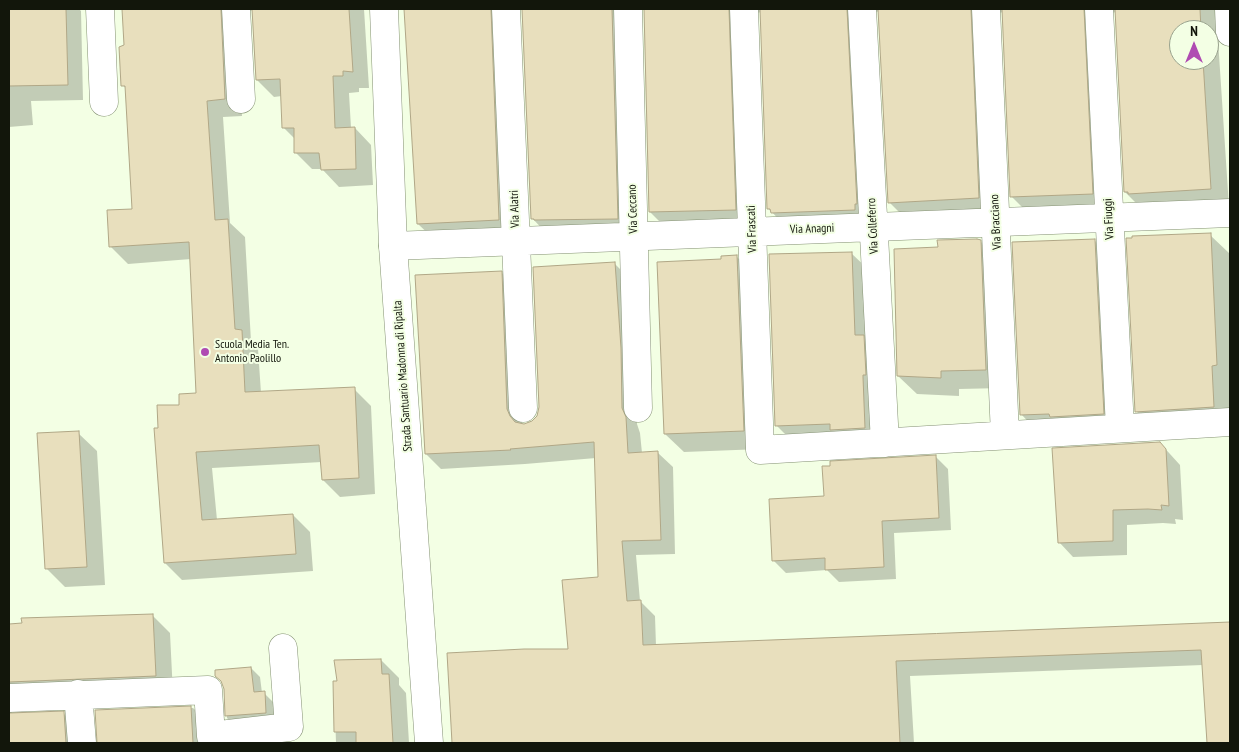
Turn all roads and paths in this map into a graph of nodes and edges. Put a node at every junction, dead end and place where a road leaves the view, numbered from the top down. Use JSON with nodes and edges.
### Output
{"nodes":[{"id":1,"x":100,"y":9,"type":"edge"},
{"id":2,"x":236,"y":9,"type":"edge"},
{"id":3,"x":384,"y":9,"type":"edge"},
{"id":4,"x":506,"y":9,"type":"edge"},
{"id":5,"x":628,"y":9,"type":"edge"},
{"id":6,"x":744,"y":9,"type":"edge"},
{"id":7,"x":862,"y":9,"type":"edge"},
{"id":8,"x":986,"y":9,"type":"edge"},
{"id":9,"x":1098,"y":9,"type":"edge"},
{"id":10,"x":1229,"y":9,"type":"edge"},
{"id":11,"x":1230,"y":32,"type":"edge"},
{"id":12,"x":241,"y":99,"type":"dead end"},
{"id":13,"x":104,"y":102,"type":"dead end"},
{"id":14,"x":1230,"y":213,"type":"edge"},
{"id":15,"x":1110,"y":218,"type":"junction"},
{"id":16,"x":996,"y":222,"type":"junction"},
{"id":17,"x":874,"y":227,"type":"junction"},
{"id":18,"x":752,"y":232,"type":"junction"},
{"id":19,"x":634,"y":237,"type":"junction"},
{"id":20,"x":516,"y":242,"type":"junction"},
{"id":21,"x":393,"y":246,"type":"junction"},
{"id":22,"x":523,"y":408,"type":"dead end"},
{"id":23,"x":638,"y":408,"type":"dead end"},
{"id":24,"x":1230,"y":422,"type":"edge"},
{"id":25,"x":1120,"y":428,"type":"junction"},
{"id":26,"x":1005,"y":435,"type":"junction"},
{"id":27,"x":885,"y":442,"type":"junction"},
{"id":28,"x":283,"y":648,"type":"dead end"},
{"id":29,"x":78,"y":694,"type":"junction"},
{"id":30,"x":9,"y":698,"type":"edge"},
{"id":31,"x":82,"y":743,"type":"edge"},
{"id":32,"x":429,"y":743,"type":"edge"}],
"edges":[{"from":1,"to":13,"type":"street"},
{"from":2,"to":12,"type":"street"},
{"from":3,"to":21,"type":"street","name":"Strada Santuario Madonna di Ripalta"},
{"from":4,"to":20,"type":"street","name":"Via Alatri"},
{"from":5,"to":19,"type":"street","name":"Via Ceccano"},
{"from":6,"to":18,"type":"street","name":"Via Frascati"},
{"from":7,"to":17,"type":"street","name":"Via Colleferro"},
{"from":8,"to":16,"type":"street","name":"Via Bracciano"},
{"from":9,"to":15,"type":"street","name":"Via Fiuggi"},
{"from":10,"to":11,"type":"street"},
{"from":14,"to":15,"type":"street","name":"Via Anagni"},
{"from":15,"to":16,"type":"street","name":"Via Anagni"},
{"from":15,"to":25,"type":"street","name":"Via Fiuggi"},
{"from":16,"to":17,"type":"street","name":"Via Anagni"},
{"from":16,"to":26,"type":"street","name":"Via Bracciano"},
{"from":17,"to":18,"type":"street","name":"Via Anagni"},
{"from":17,"to":27,"type":"street","name":"Via Colleferro"},
{"from":18,"to":19,"type":"street","name":"Via Anagni"},
{"from":18,"to":27,"type":"street","name":"Via Frascati"},
{"from":19,"to":20,"type":"street","name":"Via Anagni"},
{"from":19,"to":23,"type":"street","name":"Via Ceccano"},
{"from":20,"to":21,"type":"street","name":"Via Anagni"},
{"from":20,"to":22,"type":"street","name":"Via Alatri"},
{"from":21,"to":32,"type":"street","name":"Strada Santuario Madonna di Ripalta"},
{"from":24,"to":25,"type":"street"},
{"from":25,"to":26,"type":"street"},
{"from":26,"to":27,"type":"street"},
{"from":28,"to":29,"type":"street"},
{"from":29,"to":30,"type":"street"},
{"from":29,"to":31,"type":"street"}]}
